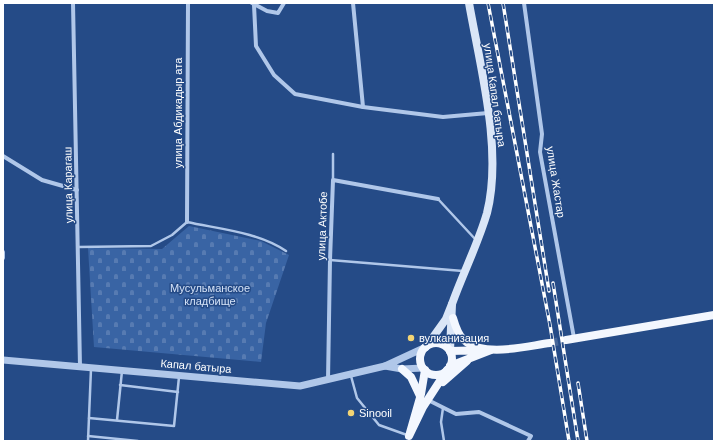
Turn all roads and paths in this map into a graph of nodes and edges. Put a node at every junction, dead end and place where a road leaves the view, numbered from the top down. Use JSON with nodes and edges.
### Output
{"nodes":[{"id":1,"x":73,"y":3,"type":"edge"},
{"id":2,"x":188,"y":3,"type":"edge"},
{"id":3,"x":284,"y":3,"type":"edge"},
{"id":4,"x":353,"y":3,"type":"edge"},
{"id":5,"x":469,"y":3,"type":"edge"},
{"id":6,"x":524,"y":3,"type":"edge"},
{"id":7,"x":253,"y":4,"type":"edge"},
{"id":8,"x":363,"y":107,"type":"junction"},
{"id":9,"x":488,"y":114,"type":"junction"},
{"id":10,"x":333,"y":154,"type":"dead end"},
{"id":11,"x":3,"y":156,"type":"edge"},
{"id":12,"x":333,"y":180,"type":"junction"},
{"id":13,"x":77,"y":190,"type":"junction"},
{"id":14,"x":438,"y":199,"type":"joint"},
{"id":15,"x":187,"y":222,"type":"junction"},
{"id":16,"x":478,"y":242,"type":"junction"},
{"id":17,"x":78,"y":247,"type":"junction"},
{"id":18,"x":286,"y":251,"type":"dead end"},
{"id":19,"x":3,"y":252,"type":"edge"},
{"id":20,"x":3,"y":258,"type":"edge"},
{"id":21,"x":330,"y":260,"type":"junction"},
{"id":22,"x":464,"y":272,"type":"junction"},
{"id":23,"x":452,"y":304,"type":"junction"},
{"id":24,"x":714,"y":315,"type":"edge"},
{"id":25,"x":453,"y":318,"type":"junction"},
{"id":26,"x":574,"y":338,"type":"junction"},
{"id":27,"x":566,"y":340,"type":"tunnel mouth"},
{"id":28,"x":550,"y":342,"type":"tunnel mouth"},
{"id":29,"x":426,"y":347,"type":"junction"},
{"id":30,"x":491,"y":350,"type":"junction"},
{"id":31,"x":450,"y":351,"type":"junction"},
{"id":32,"x":472,"y":357,"type":"junction"},
{"id":33,"x":3,"y":360,"type":"edge"},
{"id":34,"x":385,"y":366,"type":"junction"},
{"id":35,"x":80,"y":367,"type":"junction"},
{"id":36,"x":91,"y":368,"type":"junction"},
{"id":37,"x":449,"y":368,"type":"junction"},
{"id":38,"x":402,"y":369,"type":"junction"},
{"id":39,"x":424,"y":369,"type":"junction"},
{"id":40,"x":122,"y":371,"type":"junction"},
{"id":41,"x":179,"y":376,"type":"junction"},
{"id":42,"x":351,"y":376,"type":"junction"},
{"id":43,"x":328,"y":380,"type":"junction"},
{"id":44,"x":120,"y":385,"type":"junction"},
{"id":45,"x":435,"y":389,"type":"junction"},
{"id":46,"x":178,"y":392,"type":"junction"},
{"id":47,"x":424,"y":398,"type":"junction"},
{"id":48,"x":443,"y":408,"type":"junction"},
{"id":49,"x":89,"y":418,"type":"junction"},
{"id":50,"x":117,"y":420,"type":"junction"},
{"id":51,"x":88,"y":436,"type":"junction"},
{"id":52,"x":408,"y":438,"type":"edge"},
{"id":53,"x":88,"y":441,"type":"edge"},
{"id":54,"x":138,"y":441,"type":"edge"},
{"id":55,"x":444,"y":441,"type":"edge"},
{"id":56,"x":528,"y":441,"type":"edge"}],
"edges":[{"from":1,"to":13,"type":"street","name":"улица Карагаш"},
{"from":2,"to":15,"type":"street","name":"улица Абдикадыр ата"},
{"from":3,"to":7,"type":"street"},
{"from":4,"to":8,"type":"street"},
{"from":5,"to":9,"type":"main road","name":"улица Капал батыра"},
{"from":6,"to":26,"type":"street","name":"улица Жастар"},
{"from":7,"to":8,"type":"street"},
{"from":8,"to":9,"type":"street"},
{"from":9,"to":16,"type":"main road","name":"улица Капал батыра"},
{"from":10,"to":12,"type":"lane"},
{"from":11,"to":13,"type":"street"},
{"from":12,"to":14,"type":"street","name":"улица Актобе"},
{"from":12,"to":21,"type":"street","name":"улица Актобе"},
{"from":13,"to":17,"type":"street","name":"улица Карагаш"},
{"from":14,"to":16,"type":"lane"},
{"from":15,"to":17,"type":"lane"},
{"from":15,"to":18,"type":"lane"},
{"from":16,"to":22,"type":"main road","name":"улица Капал батыра"},
{"from":17,"to":35,"type":"street","name":"улица Карагаш"},
{"from":19,"to":20,"type":"street"},
{"from":21,"to":22,"type":"lane"},
{"from":21,"to":43,"type":"street","name":"улица Актобе"},
{"from":22,"to":23,"type":"main road","name":"улица Капал батыра"},
{"from":23,"to":25,"type":"main road","name":"улица Капал батыра"},
{"from":23,"to":29,"type":"main road","name":"улица Капал батыра"},
{"from":24,"to":26,"type":"main road"},
{"from":25,"to":30,"type":"main road"},
{"from":25,"to":31,"type":"main road","name":"улица Капал батыра"},
{"from":26,"to":27,"type":"main road"},
{"from":28,"to":30,"type":"main road"},
{"from":29,"to":31,"type":"main road"},
{"from":29,"to":34,"type":"street","name":"Капал батыра"},
{"from":29,"to":39,"type":"main road"},
{"from":30,"to":31,"type":"main road"},
{"from":30,"to":32,"type":"main road"},
{"from":31,"to":37,"type":"main road"},
{"from":32,"to":37,"type":"main road"},
{"from":32,"to":45,"type":"main road"},
{"from":33,"to":35,"type":"street","name":"Капал батыра"},
{"from":34,"to":38,"type":"street","name":"Капал батыра"},
{"from":34,"to":42,"type":"street","name":"Капал батыра"},
{"from":35,"to":36,"type":"street","name":"Капал батыра"},
{"from":36,"to":40,"type":"street","name":"Капал батыра"},
{"from":36,"to":49,"type":"lane"},
{"from":37,"to":39,"type":"main road"},
{"from":37,"to":45,"type":"main road"},
{"from":38,"to":39,"type":"street","name":"Капал батыра"},
{"from":38,"to":47,"type":"main road"},
{"from":39,"to":47,"type":"main road"},
{"from":40,"to":41,"type":"street","name":"Капал батыра"},
{"from":40,"to":44,"type":"lane"},
{"from":41,"to":43,"type":"street","name":"Капал батыра"},
{"from":41,"to":46,"type":"lane"},
{"from":42,"to":43,"type":"street","name":"Капал батыра"},
{"from":42,"to":52,"type":"lane"},
{"from":44,"to":46,"type":"lane"},
{"from":44,"to":50,"type":"lane"},
{"from":45,"to":47,"type":"main road"},
{"from":46,"to":50,"type":"lane"},
{"from":47,"to":48,"type":"street"},
{"from":47,"to":52,"type":"main road"},
{"from":48,"to":55,"type":"lane"},
{"from":48,"to":56,"type":"street"},
{"from":49,"to":50,"type":"lane"},
{"from":49,"to":51,"type":"lane"},
{"from":51,"to":53,"type":"lane"},
{"from":51,"to":54,"type":"lane"}]}
